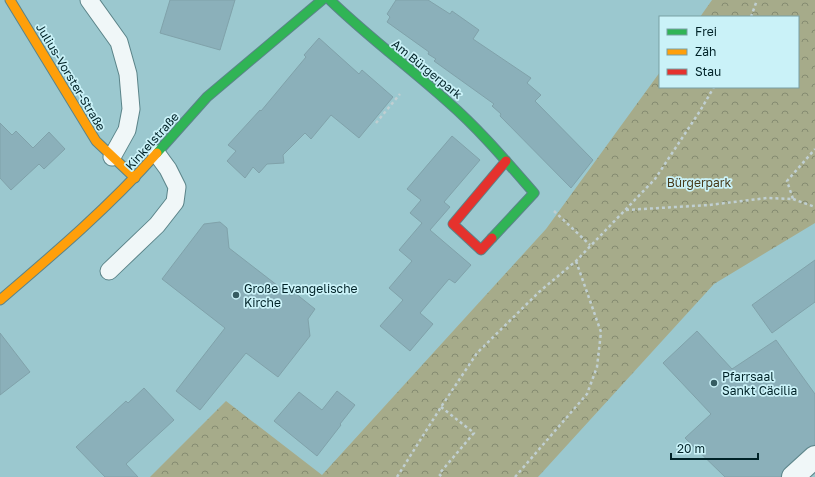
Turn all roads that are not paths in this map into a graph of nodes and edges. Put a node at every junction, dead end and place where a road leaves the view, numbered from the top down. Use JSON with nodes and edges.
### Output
{"nodes":[{"id":1,"x":10,"y":0,"type":"edge"},
{"id":2,"x":89,"y":0,"type":"edge"},
{"id":3,"x":322,"y":0,"type":"edge"},
{"id":4,"x":330,"y":0,"type":"edge"},
{"id":5,"x":157,"y":154,"type":"junction"},
{"id":6,"x":112,"y":157,"type":"junction"},
{"id":7,"x":506,"y":161,"type":"junction"},
{"id":8,"x":135,"y":178,"type":"junction"},
{"id":9,"x":109,"y":271,"type":"dead end"},
{"id":10,"x":0,"y":300,"type":"edge"},
{"id":11,"x":815,"y":457,"type":"edge"},
{"id":12,"x":792,"y":477,"type":"edge"}],
"edges":[{"from":1,"to":6,"type":"street","name":"Julius-Vorster-Straße"},
{"from":2,"to":6,"type":"lane"},
{"from":3,"to":5,"type":"street","name":"Kinkelstraße"},
{"from":4,"to":7,"type":"street","name":"Am Bürgerpark"},
{"from":5,"to":8,"type":"street","name":"Kinkelstraße"},
{"from":5,"to":9,"type":"lane"},
{"from":6,"to":8,"type":"street","name":"Julius-Vorster-Straße"},
{"from":7,"to":7,"type":"street","name":"Am Bürgerpark"},
{"from":8,"to":10,"type":"street","name":"Kinkelstraße"},
{"from":11,"to":12,"type":"street"}]}
